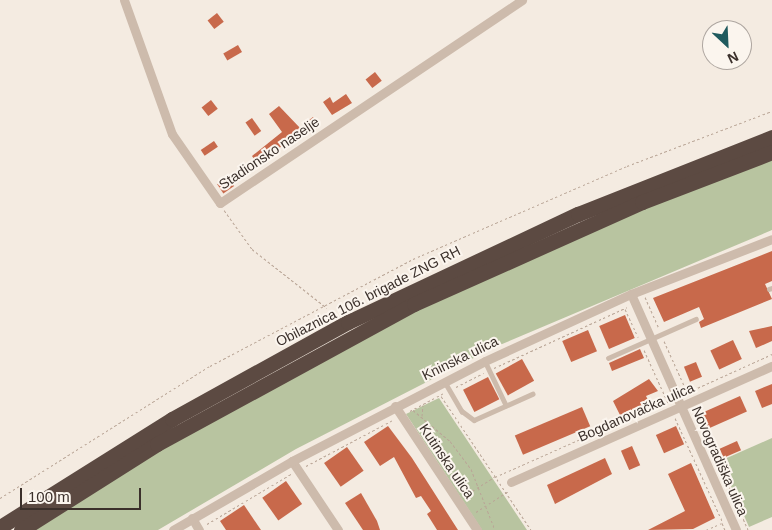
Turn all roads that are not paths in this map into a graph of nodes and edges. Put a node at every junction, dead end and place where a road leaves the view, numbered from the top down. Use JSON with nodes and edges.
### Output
{"nodes":[{"id":1,"x":124,"y":0,"type":"edge"},
{"id":2,"x":522,"y":0,"type":"edge"},
{"id":3,"x":772,"y":137,"type":"edge"},
{"id":4,"x":772,"y":152,"type":"edge"},
{"id":5,"x":772,"y":239,"type":"edge"},
{"id":6,"x":631,"y":294,"type":"junction"},
{"id":7,"x":696,"y":319,"type":"dead end"},
{"id":8,"x":651,"y":338,"type":"junction"},
{"id":9,"x":608,"y":358,"type":"dead end"},
{"id":10,"x":485,"y":361,"type":"junction"},
{"id":11,"x":772,"y":366,"type":"edge"},
{"id":12,"x":445,"y":381,"type":"junction"},
{"id":13,"x":532,"y":394,"type":"dead end"},
{"id":14,"x":506,"y":405,"type":"junction"},
{"id":15,"x":395,"y":406,"type":"junction"},
{"id":16,"x":681,"y":407,"type":"junction"},
{"id":17,"x":292,"y":461,"type":"junction"},
{"id":18,"x":511,"y":482,"type":"dead end"},
{"id":19,"x":192,"y":518,"type":"junction"},
{"id":20,"x":0,"y":527,"type":"edge"},
{"id":21,"x":734,"y":529,"type":"edge"},
{"id":22,"x":21,"y":530,"type":"edge"},
{"id":23,"x":174,"y":530,"type":"edge"},
{"id":24,"x":199,"y":530,"type":"edge"},
{"id":25,"x":338,"y":530,"type":"edge"},
{"id":26,"x":477,"y":530,"type":"edge"}],
"edges":[{"from":1,"to":2,"type":"street","name":"Stadionsko naselje"},
{"from":3,"to":20,"type":"highway","name":"Obilaznica 106. brigade ZNG RH"},
{"from":4,"to":22,"type":"highway","name":"Obilaznica 106. brigade ZNG RH"},
{"from":5,"to":6,"type":"street","name":"Kninska ulica"},
{"from":6,"to":8,"type":"street","name":"Novogradiška ulica"},
{"from":6,"to":10,"type":"street","name":"Kninska ulica"},
{"from":7,"to":8,"type":"lane"},
{"from":8,"to":9,"type":"lane"},
{"from":8,"to":16,"type":"street","name":"Novogradiška ulica"},
{"from":10,"to":12,"type":"street","name":"Kninska ulica"},
{"from":10,"to":14,"type":"lane"},
{"from":11,"to":16,"type":"street","name":"Bogdanovačka ulica"},
{"from":12,"to":14,"type":"lane"},
{"from":12,"to":15,"type":"street","name":"Kninska ulica"},
{"from":13,"to":14,"type":"lane"},
{"from":15,"to":17,"type":"street","name":"Kninska ulica"},
{"from":15,"to":26,"type":"street","name":"Kutinska ulica"},
{"from":16,"to":18,"type":"street","name":"Bogdanovačka ulica"},
{"from":16,"to":21,"type":"street","name":"Novogradiška ulica"},
{"from":17,"to":19,"type":"street","name":"Kninska ulica"},
{"from":17,"to":25,"type":"street"},
{"from":19,"to":23,"type":"street","name":"Kninska ulica"},
{"from":19,"to":24,"type":"street"}]}
